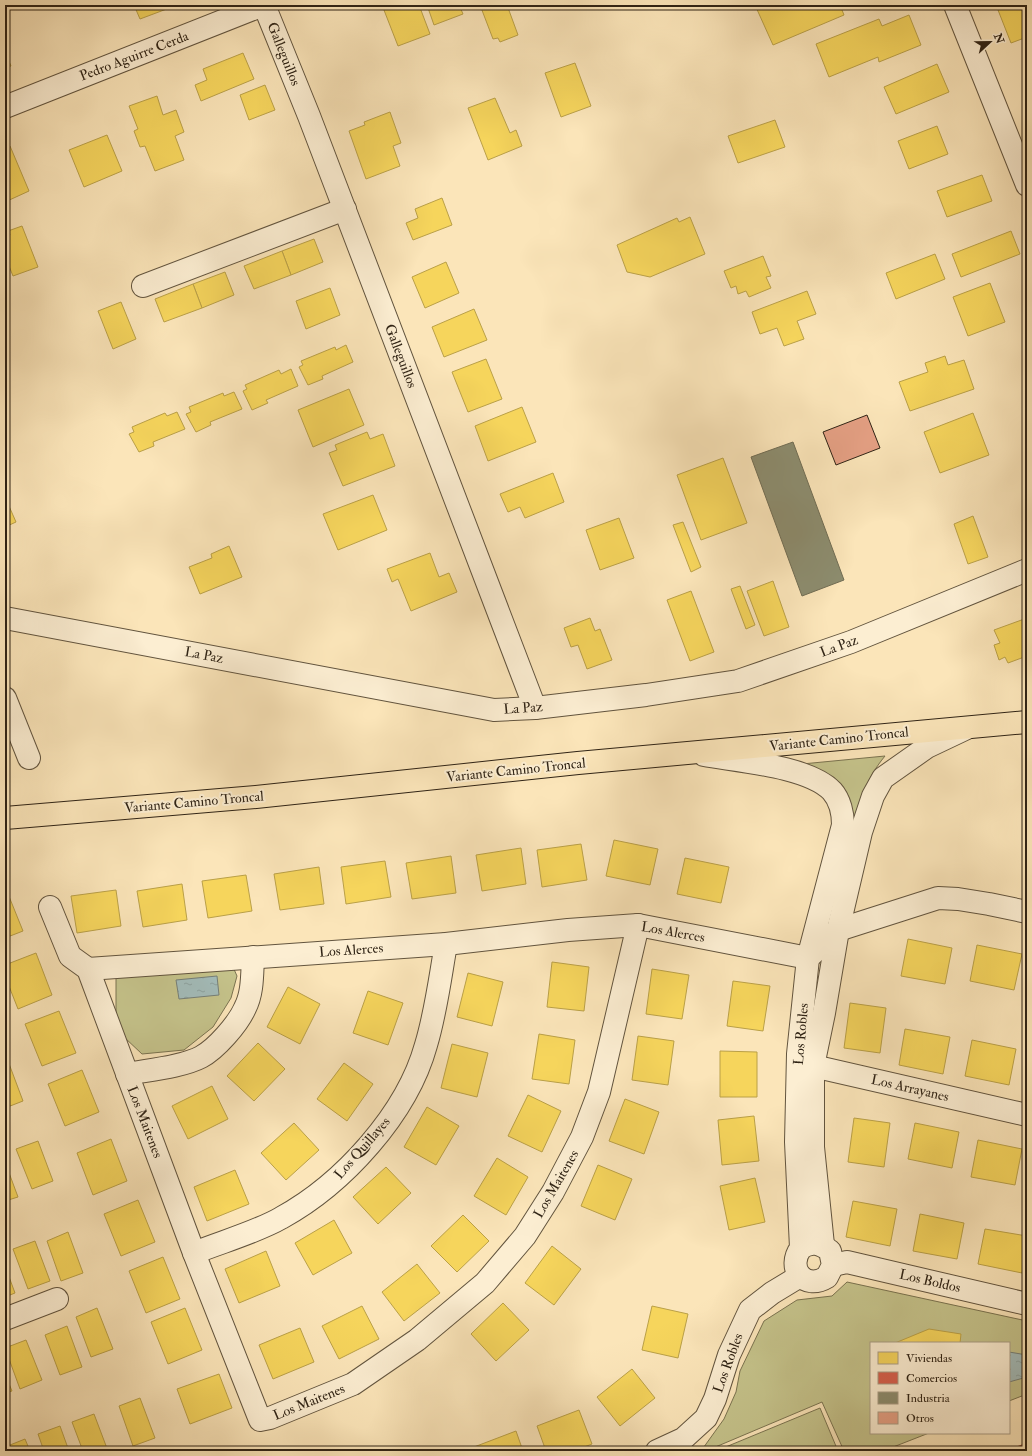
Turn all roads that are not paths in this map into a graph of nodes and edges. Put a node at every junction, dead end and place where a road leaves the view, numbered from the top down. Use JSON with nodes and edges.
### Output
{"nodes":[{"id":1,"x":264,"y":5,"type":"edge"},
{"id":2,"x":955,"y":5,"type":"edge"},
{"id":3,"x":5,"y":107,"type":"edge"},
{"id":4,"x":1025,"y":174,"type":"edge"},
{"id":5,"x":345,"y":209,"type":"junction"},
{"id":6,"x":143,"y":286,"type":"dead end"},
{"id":7,"x":1027,"y":570,"type":"edge"},
{"id":8,"x":5,"y":618,"type":"edge"},
{"id":9,"x":5,"y":698,"type":"edge"},
{"id":10,"x":535,"y":708,"type":"junction"},
{"id":11,"x":1027,"y":722,"type":"edge"},
{"id":12,"x":971,"y":726,"type":"junction"},
{"id":13,"x":693,"y":754,"type":"junction"},
{"id":14,"x":29,"y":758,"type":"dead end"},
{"id":15,"x":5,"y":818,"type":"edge"},
{"id":16,"x":852,"y":829,"type":"junction"},
{"id":17,"x":50,"y":907,"type":"dead end"},
{"id":18,"x":1027,"y":912,"type":"edge"},
{"id":19,"x":638,"y":924,"type":"junction"},
{"id":20,"x":838,"y":930,"type":"junction"},
{"id":21,"x":446,"y":944,"type":"junction"},
{"id":22,"x":254,"y":957,"type":"junction"},
{"id":23,"x":808,"y":958,"type":"junction"},
{"id":24,"x":88,"y":969,"type":"junction"},
{"id":25,"x":805,"y":1060,"type":"junction"},
{"id":26,"x":127,"y":1074,"type":"junction"},
{"id":27,"x":1027,"y":1115,"type":"edge"},
{"id":28,"x":823,"y":1245,"type":"junction"},
{"id":29,"x":801,"y":1248,"type":"junction"},
{"id":30,"x":194,"y":1253,"type":"junction"},
{"id":31,"x":833,"y":1265,"type":"junction"},
{"id":32,"x":800,"y":1276,"type":"junction"},
{"id":33,"x":57,"y":1299,"type":"dead end"},
{"id":34,"x":1027,"y":1304,"type":"edge"},
{"id":35,"x":5,"y":1319,"type":"edge"},
{"id":36,"x":657,"y":1451,"type":"edge"}],
"edges":[{"from":1,"to":3,"type":"street","name":"Pedro Aguirre Cerda"},
{"from":1,"to":5,"type":"street","name":"Galleguillos"},
{"from":2,"to":4,"type":"street"},
{"from":5,"to":6,"type":"street"},
{"from":5,"to":10,"type":"street","name":"Galleguillos"},
{"from":7,"to":10,"type":"street","name":"La Paz"},
{"from":8,"to":10,"type":"street","name":"La Paz"},
{"from":9,"to":14,"type":"street"},
{"from":11,"to":12,"type":"main road","name":"Variante Camino Troncal"},
{"from":12,"to":13,"type":"main road","name":"Variante Camino Troncal"},
{"from":12,"to":16,"type":"street","name":"Los Robles"},
{"from":13,"to":15,"type":"main road","name":"Variante Camino Troncal"},
{"from":13,"to":16,"type":"street","name":"Los Robles"},
{"from":16,"to":20,"type":"street","name":"Los Robles"},
{"from":16,"to":23,"type":"street","name":"Los Robles"},
{"from":17,"to":24,"type":"street"},
{"from":18,"to":20,"type":"street"},
{"from":19,"to":21,"type":"street","name":"Los Alerces"},
{"from":19,"to":23,"type":"street","name":"Los Alerces"},
{"from":19,"to":30,"type":"street","name":"Los Maitenes"},
{"from":20,"to":23,"type":"street"},
{"from":20,"to":25,"type":"street","name":"Los Robles"},
{"from":21,"to":22,"type":"street","name":"Los Alerces"},
{"from":21,"to":30,"type":"street","name":"Los Quillayes"},
{"from":22,"to":24,"type":"street","name":"Los Alerces"},
{"from":22,"to":26,"type":"street"},
{"from":23,"to":25,"type":"street","name":"Los Robles"},
{"from":24,"to":26,"type":"street","name":"Los Maitenes"},
{"from":25,"to":27,"type":"street","name":"Los Arrayanes"},
{"from":25,"to":28,"type":"street","name":"Los Robles"},
{"from":25,"to":29,"type":"street","name":"Los Robles"},
{"from":26,"to":30,"type":"street","name":"Los Maitenes"},
{"from":28,"to":29,"type":"street"},
{"from":28,"to":31,"type":"street","name":"Los Robles"},
{"from":29,"to":32,"type":"street","name":"Los Robles"},
{"from":31,"to":32,"type":"street"},
{"from":31,"to":34,"type":"street","name":"Los Boldos"},
{"from":32,"to":36,"type":"street","name":"Los Robles"},
{"from":33,"to":35,"type":"street"}]}
